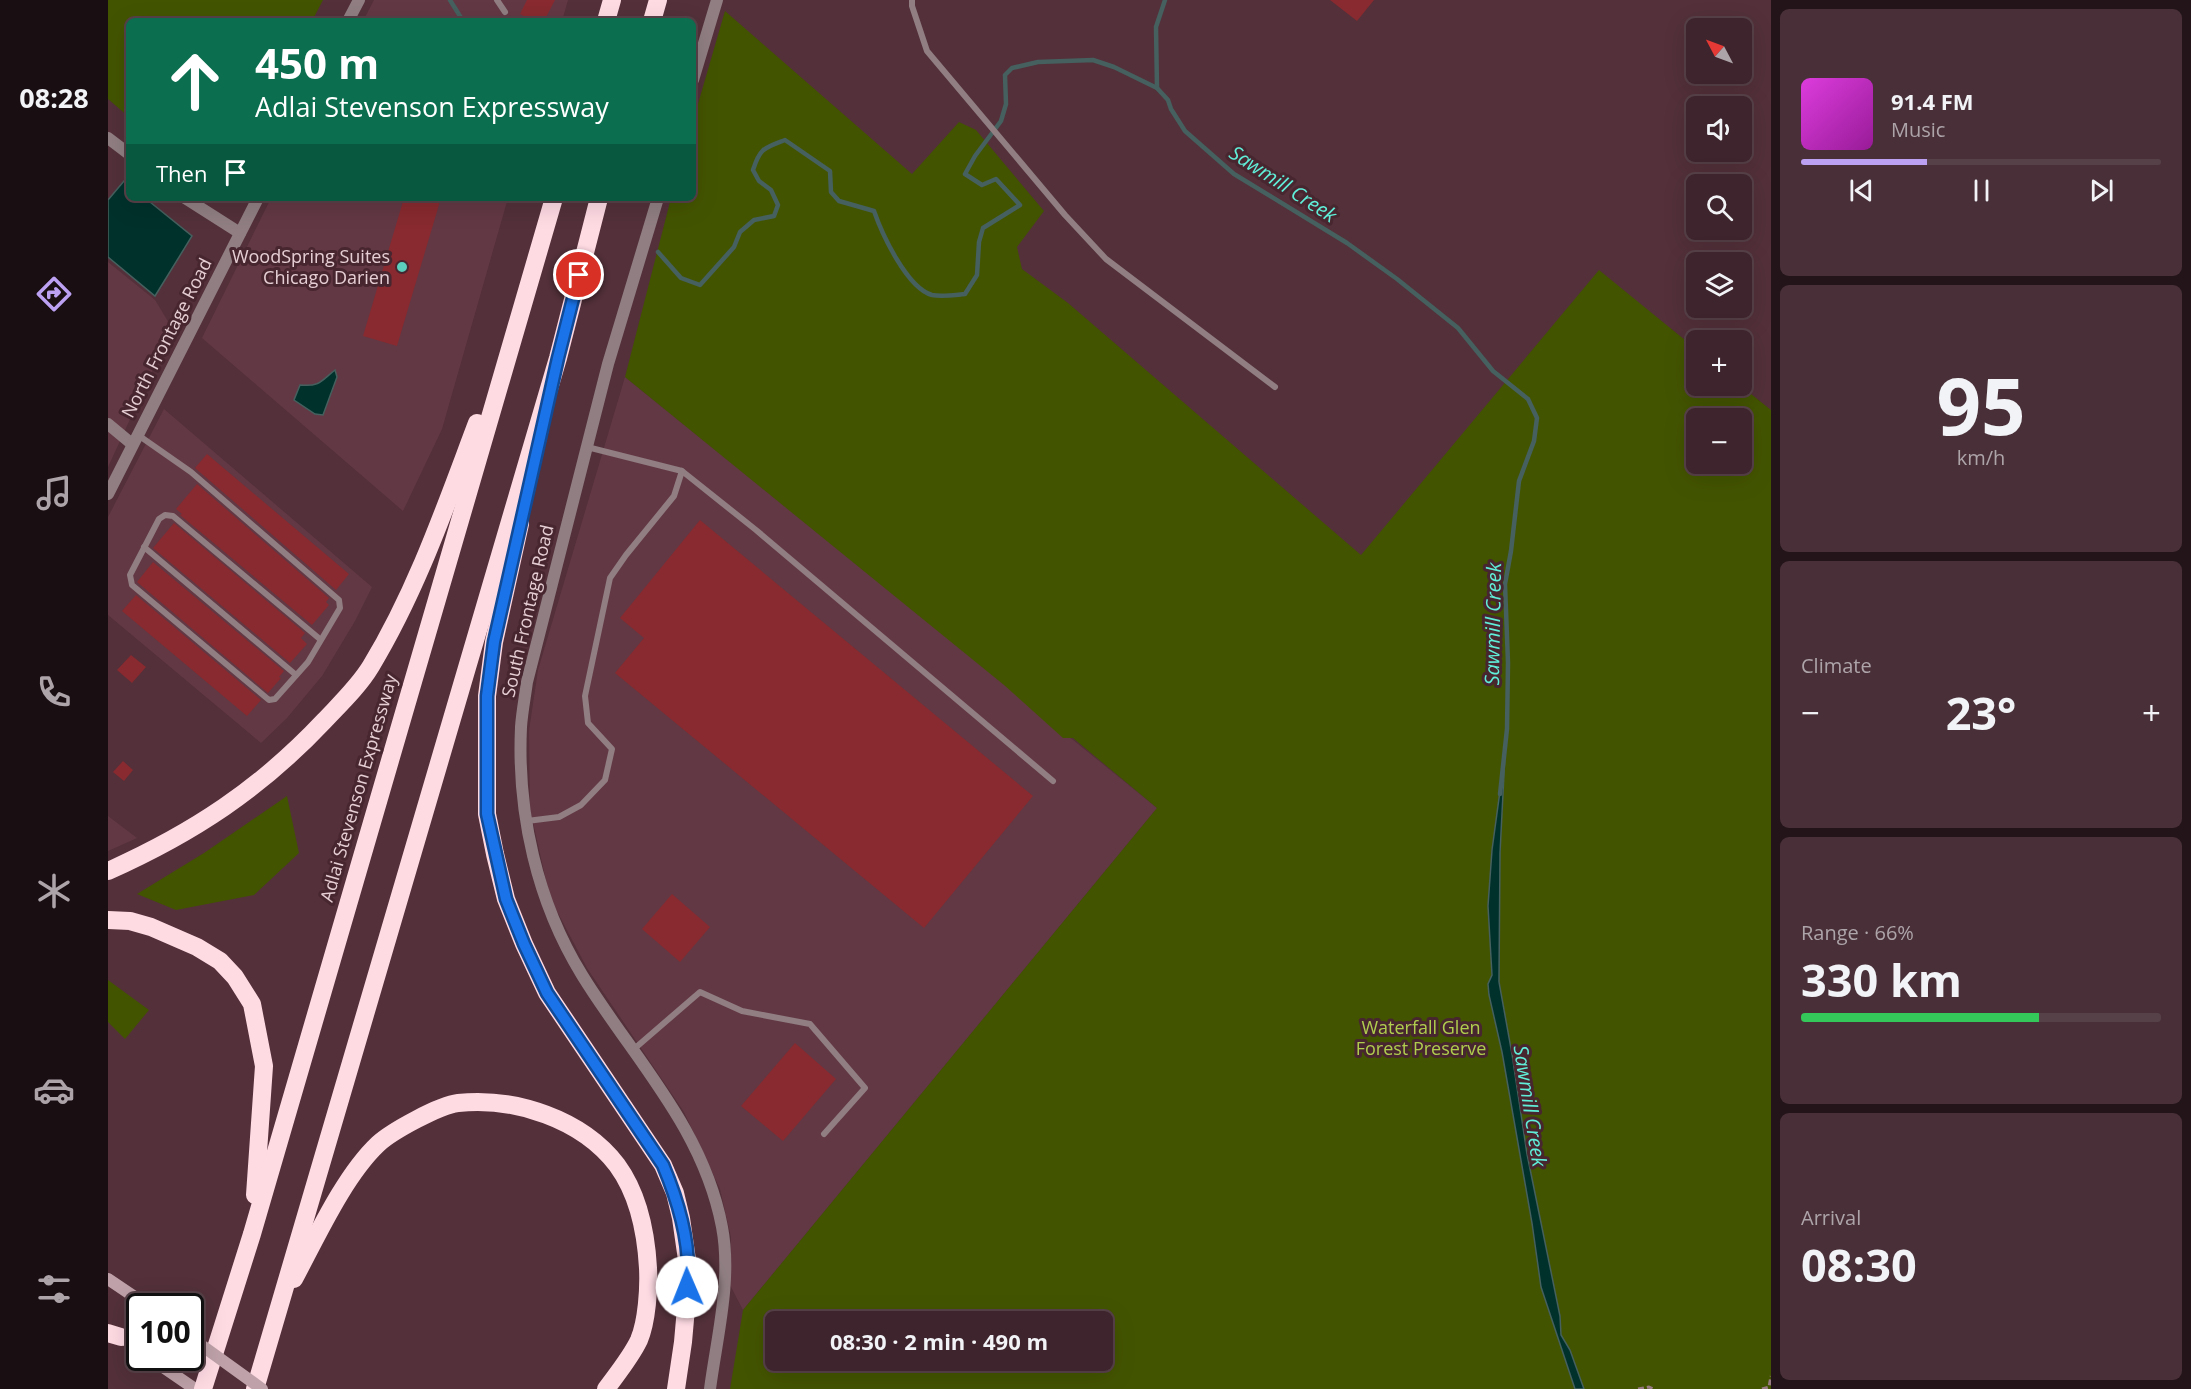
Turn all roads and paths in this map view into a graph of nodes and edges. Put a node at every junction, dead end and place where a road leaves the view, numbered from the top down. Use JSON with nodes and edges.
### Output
{"nodes":[{"id":1,"x":359,"y":0,"type":"edge"},
{"id":2,"x":497,"y":0,"type":"edge"},
{"id":3,"x":612,"y":0,"type":"edge"},
{"id":4,"x":658,"y":0,"type":"edge"},
{"id":5,"x":717,"y":0,"type":"edge"},
{"id":6,"x":912,"y":0,"type":"edge"},
{"id":7,"x":505,"y":12,"type":"dead end"},
{"id":8,"x":350,"y":18,"type":"edge"},
{"id":9,"x":607,"y":18,"type":"edge"},
{"id":10,"x":653,"y":18,"type":"edge"},
{"id":11,"x":696,"y":70,"type":"edge"},
{"id":12,"x":108,"y":138,"type":"edge"},
{"id":13,"x":126,"y":152,"type":"edge"},
{"id":14,"x":190,"y":201,"type":"edge"},
{"id":15,"x":256,"y":201,"type":"edge"},
{"id":16,"x":553,"y":201,"type":"edge"},
{"id":17,"x":598,"y":201,"type":"edge"},
{"id":18,"x":657,"y":201,"type":"edge"},
{"id":19,"x":240,"y":233,"type":"junction"},
{"id":20,"x":529,"y":284,"type":"junction"},
{"id":21,"x":558,"y":358,"type":"junction"},
{"id":22,"x":1275,"y":387,"type":"dead end"},
{"id":23,"x":108,"y":424,"type":"edge"},
{"id":24,"x":135,"y":439,"type":"junction"},
{"id":25,"x":586,"y":447,"type":"junction"},
{"id":26,"x":682,"y":471,"type":"junction"},
{"id":27,"x":108,"y":494,"type":"edge"},
{"id":28,"x":144,"y":547,"type":"junction"},
{"id":29,"x":321,"y":640,"type":"junction"},
{"id":30,"x":296,"y":675,"type":"junction"},
{"id":31,"x":1053,"y":781,"type":"dead end"},
{"id":32,"x":526,"y":821,"type":"junction"},
{"id":33,"x":108,"y":871,"type":"edge"},
{"id":34,"x":108,"y":921,"type":"edge"},
{"id":35,"x":634,"y":1049,"type":"junction"},
{"id":36,"x":824,"y":1134,"type":"dead end"},
{"id":37,"x":252,"y":1234,"type":"junction"},
{"id":38,"x":108,"y":1279,"type":"edge"},
{"id":39,"x":128,"y":1293,"type":"edge"},
{"id":40,"x":276,"y":1315,"type":"junction"},
{"id":41,"x":112,"y":1333,"type":"edge"},
{"id":42,"x":126,"y":1342,"type":"edge"},
{"id":43,"x":204,"y":1347,"type":"edge"},
{"id":44,"x":169,"y":1371,"type":"edge"},
{"id":45,"x":1771,"y":1376,"type":"edge"},
{"id":46,"x":195,"y":1389,"type":"edge"},
{"id":47,"x":203,"y":1389,"type":"edge"},
{"id":48,"x":255,"y":1389,"type":"edge"},
{"id":49,"x":262,"y":1389,"type":"edge"},
{"id":50,"x":606,"y":1389,"type":"edge"},
{"id":51,"x":676,"y":1389,"type":"edge"},
{"id":52,"x":710,"y":1389,"type":"edge"},
{"id":53,"x":1638,"y":1389,"type":"edge"},
{"id":54,"x":1653,"y":1389,"type":"edge"},
{"id":55,"x":1762,"y":1389,"type":"edge"}],
"edges":[{"from":1,"to":8,"type":"street"},
{"from":2,"to":7,"type":"lane"},
{"from":3,"to":9,"type":"highway"},
{"from":4,"to":10,"type":"highway"},
{"from":5,"to":11,"type":"street"},
{"from":6,"to":22,"type":"lane"},
{"from":12,"to":13,"type":"street"},
{"from":14,"to":19,"type":"street"},
{"from":15,"to":19,"type":"street","name":"North Frontage Road"},
{"from":16,"to":20,"type":"highway","name":"Adlai Stevenson Expressway"},
{"from":17,"to":21,"type":"highway"},
{"from":18,"to":25,"type":"street","name":"South Frontage Road"},
{"from":19,"to":24,"type":"street","name":"North Frontage Road"},
{"from":20,"to":33,"type":"highway"},
{"from":20,"to":37,"type":"highway","name":"Adlai Stevenson Expressway"},
{"from":21,"to":40,"type":"highway"},
{"from":21,"to":51,"type":"highway"},
{"from":23,"to":24,"type":"street"},
{"from":24,"to":27,"type":"street","name":"North Frontage Road"},
{"from":24,"to":29,"type":"lane"},
{"from":25,"to":26,"type":"lane"},
{"from":25,"to":32,"type":"street","name":"South Frontage Road"},
{"from":26,"to":31,"type":"lane"},
{"from":26,"to":32,"type":"lane"},
{"from":28,"to":29,"type":"lane"},
{"from":28,"to":30,"type":"lane"},
{"from":28,"to":30,"type":"lane"},
{"from":29,"to":30,"type":"lane"},
{"from":32,"to":35,"type":"street","name":"South Frontage Road"},
{"from":34,"to":37,"type":"highway"},
{"from":35,"to":36,"type":"lane"},
{"from":35,"to":52,"type":"street","name":"South Frontage Road"},
{"from":37,"to":47,"type":"highway","name":"Adlai Stevenson Expressway"},
{"from":38,"to":39,"type":"main road"},
{"from":40,"to":48,"type":"highway"},
{"from":40,"to":50,"type":"highway"},
{"from":41,"to":42,"type":"main road"},
{"from":43,"to":49,"type":"main road","bridge":true},
{"from":44,"to":46,"type":"main road"},
{"from":45,"to":55,"type":"path"},
{"from":53,"to":54,"type":"path"}]}
